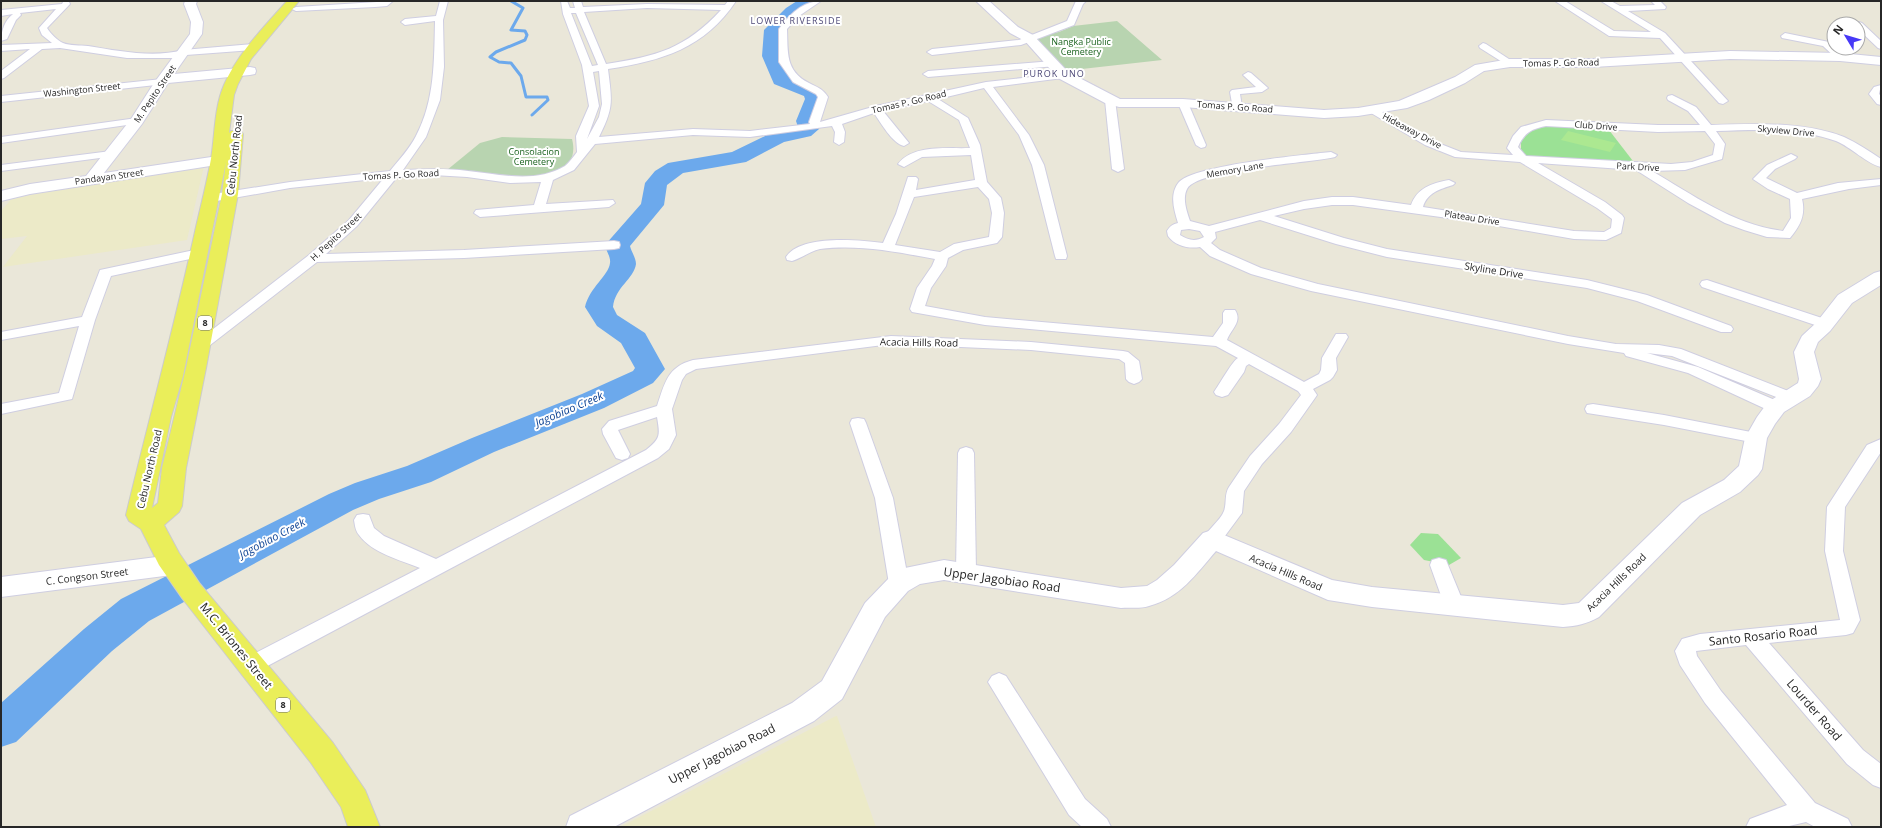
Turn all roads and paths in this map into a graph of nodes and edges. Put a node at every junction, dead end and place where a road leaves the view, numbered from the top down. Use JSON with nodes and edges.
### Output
{"nodes":[{"id":1,"x":191,"y":1,"type":"edge"},
{"id":2,"x":389,"y":1,"type":"edge"},
{"id":3,"x":444,"y":1,"type":"edge"},
{"id":4,"x":564,"y":1,"type":"edge"},
{"id":5,"x":817,"y":1,"type":"edge"},
{"id":6,"x":982,"y":1,"type":"edge"},
{"id":7,"x":1082,"y":1,"type":"edge"},
{"id":8,"x":1559,"y":1,"type":"edge"},
{"id":9,"x":1656,"y":1,"type":"edge"},
{"id":10,"x":67,"y":3,"type":"edge"},
{"id":11,"x":296,"y":5,"type":"edge"},
{"id":12,"x":1603,"y":5,"type":"edge"},
{"id":13,"x":723,"y":7,"type":"edge"},
{"id":14,"x":579,"y":8,"type":"edge"},
{"id":15,"x":1617,"y":8,"type":"junction"},
{"id":16,"x":1,"y":13,"type":"edge"},
{"id":17,"x":567,"y":13,"type":"junction"},
{"id":18,"x":440,"y":18,"type":"junction"},
{"id":19,"x":1640,"y":21,"type":"junction"},
{"id":20,"x":406,"y":22,"type":"dead end"},
{"id":21,"x":1624,"y":22,"type":"dead end"},
{"id":22,"x":1,"y":25,"type":"edge"},
{"id":23,"x":1866,"y":32,"type":"edge"},
{"id":24,"x":1662,"y":35,"type":"junction"},
{"id":25,"x":1785,"y":36,"type":"dead end"},
{"id":26,"x":6,"y":37,"type":"edge"},
{"id":27,"x":1029,"y":38,"type":"junction"},
{"id":28,"x":41,"y":45,"type":"junction"},
{"id":29,"x":60,"y":45,"type":"junction"},
{"id":30,"x":1483,"y":46,"type":"dead end"},
{"id":31,"x":1881,"y":46,"type":"edge"},
{"id":32,"x":253,"y":47,"type":"junction"},
{"id":33,"x":1,"y":48,"type":"edge"},
{"id":34,"x":932,"y":52,"type":"dead end"},
{"id":35,"x":183,"y":54,"type":"junction"},
{"id":36,"x":1840,"y":57,"type":"junction"},
{"id":37,"x":1682,"y":58,"type":"junction"},
{"id":38,"x":1881,"y":61,"type":"edge"},
{"id":39,"x":1510,"y":63,"type":"junction"},
{"id":40,"x":1053,"y":64,"type":"junction"},
{"id":41,"x":602,"y":65,"type":"junction"},
{"id":42,"x":587,"y":67,"type":"junction"},
{"id":43,"x":243,"y":71,"type":"junction"},
{"id":44,"x":928,"y":74,"type":"dead end"},
{"id":45,"x":1063,"y":75,"type":"junction"},
{"id":46,"x":1248,"y":75,"type":"dead end"},
{"id":47,"x":1,"y":76,"type":"edge"},
{"id":48,"x":162,"y":82,"type":"junction"},
{"id":49,"x":986,"y":85,"type":"junction"},
{"id":50,"x":244,"y":88,"type":"dead end"},
{"id":51,"x":1881,"y":88,"type":"edge"},
{"id":52,"x":929,"y":98,"type":"junction"},
{"id":53,"x":1672,"y":98,"type":"dead end"},
{"id":54,"x":1,"y":99,"type":"edge"},
{"id":55,"x":1110,"y":100,"type":"junction"},
{"id":56,"x":1723,"y":102,"type":"dead end"},
{"id":57,"x":1881,"y":102,"type":"edge"},
{"id":58,"x":1183,"y":103,"type":"junction"},
{"id":59,"x":1,"y":104,"type":"edge"},
{"id":60,"x":1237,"y":107,"type":"junction"},
{"id":61,"x":876,"y":109,"type":"junction"},
{"id":62,"x":1371,"y":110,"type":"junction"},
{"id":63,"x":137,"y":121,"type":"junction"},
{"id":64,"x":237,"y":121,"type":"dead end"},
{"id":65,"x":836,"y":122,"type":"junction"},
{"id":66,"x":816,"y":126,"type":"junction"},
{"id":67,"x":1708,"y":128,"type":"junction"},
{"id":68,"x":1,"y":140,"type":"edge"},
{"id":69,"x":592,"y":141,"type":"junction"},
{"id":70,"x":839,"y":142,"type":"dead end"},
{"id":71,"x":904,"y":143,"type":"dead end"},
{"id":72,"x":1201,"y":145,"type":"dead end"},
{"id":73,"x":581,"y":148,"type":"junction"},
{"id":74,"x":976,"y":151,"type":"junction"},
{"id":75,"x":111,"y":154,"type":"junction"},
{"id":76,"x":1331,"y":155,"type":"dead end"},
{"id":77,"x":1791,"y":157,"type":"dead end"},
{"id":78,"x":1524,"y":160,"type":"junction"},
{"id":79,"x":218,"y":161,"type":"junction"},
{"id":80,"x":904,"y":164,"type":"dead end"},
{"id":81,"x":1881,"y":164,"type":"edge"},
{"id":82,"x":1638,"y":167,"type":"junction"},
{"id":83,"x":1,"y":168,"type":"edge"},
{"id":84,"x":1118,"y":169,"type":"dead end"},
{"id":85,"x":394,"y":174,"type":"junction"},
{"id":86,"x":548,"y":178,"type":"junction"},
{"id":87,"x":912,"y":179,"type":"dead end"},
{"id":88,"x":91,"y":180,"type":"junction"},
{"id":89,"x":1881,"y":182,"type":"edge"},
{"id":90,"x":982,"y":183,"type":"junction"},
{"id":91,"x":1449,"y":183,"type":"dead end"},
{"id":92,"x":230,"y":194,"type":"junction"},
{"id":93,"x":910,"y":194,"type":"junction"},
{"id":94,"x":1,"y":196,"type":"edge"},
{"id":95,"x":1796,"y":197,"type":"junction"},
{"id":96,"x":211,"y":198,"type":"junction"},
{"id":97,"x":610,"y":203,"type":"dead end"},
{"id":98,"x":539,"y":209,"type":"junction"},
{"id":99,"x":1416,"y":209,"type":"junction"},
{"id":100,"x":480,"y":213,"type":"dead end"},
{"id":101,"x":1260,"y":216,"type":"junction"},
{"id":102,"x":1185,"y":225,"type":"junction"},
{"id":103,"x":1205,"y":236,"type":"junction"},
{"id":104,"x":614,"y":245,"type":"dead end"},
{"id":105,"x":887,"y":247,"type":"junction"},
{"id":106,"x":199,"y":253,"type":"junction"},
{"id":107,"x":942,"y":256,"type":"junction"},
{"id":108,"x":1061,"y":256,"type":"dead end"},
{"id":109,"x":792,"y":257,"type":"dead end"},
{"id":110,"x":314,"y":258,"type":"junction"},
{"id":111,"x":1881,"y":277,"type":"edge"},
{"id":112,"x":1707,"y":284,"type":"dead end"},
{"id":113,"x":1230,"y":314,"type":"dead end"},
{"id":114,"x":88,"y":320,"type":"junction"},
{"id":115,"x":1826,"y":324,"type":"junction"},
{"id":116,"x":1726,"y":329,"type":"dead end"},
{"id":117,"x":1,"y":336,"type":"edge"},
{"id":118,"x":1341,"y":337,"type":"dead end"},
{"id":119,"x":1219,"y":342,"type":"junction"},
{"id":120,"x":200,"y":346,"type":"junction"},
{"id":121,"x":1250,"y":358,"type":"junction"},
{"id":122,"x":1134,"y":379,"type":"dead end"},
{"id":123,"x":1303,"y":388,"type":"junction"},
{"id":124,"x":1222,"y":392,"type":"dead end"},
{"id":125,"x":1783,"y":402,"type":"junction"},
{"id":126,"x":1,"y":409,"type":"edge"},
{"id":127,"x":664,"y":409,"type":"junction"},
{"id":128,"x":1593,"y":409,"type":"dead end"},
{"id":129,"x":858,"y":423,"type":"dead end"},
{"id":130,"x":1756,"y":438,"type":"junction"},
{"id":131,"x":1881,"y":444,"type":"edge"},
{"id":132,"x":966,"y":453,"type":"dead end"},
{"id":133,"x":622,"y":454,"type":"dead end"},
{"id":134,"x":363,"y":520,"type":"dead end"},
{"id":135,"x":151,"y":523,"type":"junction"},
{"id":136,"x":1212,"y":539,"type":"junction"},
{"id":137,"x":1440,"y":565,"type":"dead end"},
{"id":138,"x":438,"y":567,"type":"junction"},
{"id":139,"x":966,"y":572,"type":"junction"},
{"id":140,"x":181,"y":577,"type":"junction"},
{"id":141,"x":899,"y":584,"type":"junction"},
{"id":142,"x":1,"y":587,"type":"edge"},
{"id":143,"x":1454,"y":604,"type":"junction"},
{"id":144,"x":1751,"y":637,"type":"junction"},
{"id":145,"x":251,"y":665,"type":"junction"},
{"id":146,"x":999,"y":682,"type":"dead end"},
{"id":147,"x":1881,"y":778,"type":"edge"},
{"id":148,"x":1807,"y":811,"type":"junction"},
{"id":149,"x":364,"y":827,"type":"edge"},
{"id":150,"x":582,"y":827,"type":"edge"},
{"id":151,"x":1099,"y":827,"type":"edge"},
{"id":152,"x":1758,"y":827,"type":"edge"},
{"id":153,"x":1840,"y":827,"type":"edge"}],
"edges":[{"from":1,"to":35,"type":"street","name":"M. Pepito Street"},
{"from":2,"to":11,"type":"street"},
{"from":3,"to":18,"type":"street","name":"H. Pepito Street"},
{"from":4,"to":17,"type":"street","name":"Tomas P. Go Road"},
{"from":5,"to":66,"type":"street"},
{"from":6,"to":27,"type":"street"},
{"from":7,"to":27,"type":"street"},
{"from":8,"to":24,"type":"street"},
{"from":9,"to":15,"type":"street"},
{"from":10,"to":16,"type":"street"},
{"from":10,"to":29,"type":"street"},
{"from":11,"to":32,"type":"main road","name":"Cebu North Road","number":"8"},
{"from":11,"to":43,"type":"main road","name":"Cebu North Road","number":"8"},
{"from":12,"to":15,"type":"street"},
{"from":13,"to":14,"type":"street"},
{"from":13,"to":41,"type":"street"},
{"from":14,"to":17,"type":"street"},
{"from":14,"to":41,"type":"street","name":"Tomas P. Go Road"},
{"from":15,"to":19,"type":"street"},
{"from":17,"to":42,"type":"street","name":"Tomas P. Go Road"},
{"from":18,"to":20,"type":"street"},
{"from":18,"to":85,"type":"street","name":"H. Pepito Street"},
{"from":19,"to":21,"type":"street"},
{"from":19,"to":24,"type":"street"},
{"from":22,"to":26,"type":"street"},
{"from":23,"to":31,"type":"street"},
{"from":24,"to":37,"type":"street"},
{"from":25,"to":36,"type":"street"},
{"from":27,"to":34,"type":"street"},
{"from":27,"to":40,"type":"street"},
{"from":28,"to":29,"type":"street"},
{"from":28,"to":33,"type":"street"},
{"from":28,"to":47,"type":"street"},
{"from":29,"to":35,"type":"street"},
{"from":30,"to":39,"type":"street"},
{"from":32,"to":35,"type":"street"},
{"from":32,"to":43,"type":"main road","name":"Cebu North Road","number":"8"},
{"from":35,"to":48,"type":"street","name":"M. Pepito Street"},
{"from":36,"to":37,"type":"street","name":"Tomas P. Go Road"},
{"from":36,"to":38,"type":"street","name":"Tomas P. Go Road"},
{"from":37,"to":39,"type":"street","name":"Tomas P. Go Road"},
{"from":37,"to":56,"type":"street"},
{"from":39,"to":62,"type":"street","name":"Tomas P. Go Road"},
{"from":40,"to":44,"type":"street"},
{"from":40,"to":45,"type":"street"},
{"from":41,"to":42,"type":"street"},
{"from":41,"to":69,"type":"street","name":"Tomas P. Go Road"},
{"from":42,"to":73,"type":"street","name":"Tomas P. Go Road"},
{"from":43,"to":48,"type":"street"},
{"from":43,"to":50,"type":"main road","name":"Cebu North Road","number":"8"},
{"from":43,"to":79,"type":"main road","name":"Cebu North Road","number":"8"},
{"from":45,"to":49,"type":"street","name":"Tomas P. Go Road"},
{"from":45,"to":55,"type":"street","name":"Tomas P. Go Road"},
{"from":46,"to":60,"type":"street"},
{"from":48,"to":54,"type":"street","name":"Washington Street"},
{"from":48,"to":59,"type":"street","name":"Washington Street"},
{"from":48,"to":63,"type":"street","name":"M. Pepito Street"},
{"from":49,"to":52,"type":"street","name":"Tomas P. Go Road"},
{"from":49,"to":108,"type":"street"},
{"from":51,"to":57,"type":"street"},
{"from":52,"to":61,"type":"street","name":"Tomas P. Go Road"},
{"from":52,"to":74,"type":"street"},
{"from":53,"to":67,"type":"street"},
{"from":55,"to":58,"type":"street","name":"Tomas P. Go Road"},
{"from":55,"to":84,"type":"street"},
{"from":58,"to":60,"type":"street","name":"Tomas P. Go Road"},
{"from":58,"to":72,"type":"street"},
{"from":60,"to":62,"type":"street","name":"Tomas P. Go Road"},
{"from":61,"to":65,"type":"street","name":"Tomas P. Go Road"},
{"from":61,"to":71,"type":"street"},
{"from":62,"to":78,"type":"street","name":"Hideaway Drive"},
{"from":63,"to":68,"type":"street"},
{"from":63,"to":75,"type":"street","name":"M. Pepito Street"},
{"from":64,"to":92,"type":"main road","name":"Cebu North Road","number":"8"},
{"from":65,"to":66,"type":"street","name":"Tomas P. Go Road"},
{"from":65,"to":70,"type":"street"},
{"from":66,"to":69,"type":"street","name":"Tomas P. Go Road"},
{"from":67,"to":78,"type":"street","name":"Club Drive"},
{"from":67,"to":81,"type":"street","name":"Skyview Drive"},
{"from":67,"to":82,"type":"street","name":"Park Drive"},
{"from":69,"to":73,"type":"street","name":"Tomas P. Go Road"},
{"from":73,"to":86,"type":"street","name":"Tomas P. Go Road"},
{"from":74,"to":80,"type":"street"},
{"from":74,"to":90,"type":"street"},
{"from":75,"to":83,"type":"street"},
{"from":75,"to":88,"type":"street","name":"M. Pepito Street"},
{"from":76,"to":102,"type":"street","name":"Memory Lane"},
{"from":77,"to":95,"type":"street"},
{"from":78,"to":82,"type":"street","name":"Park Drive"},
{"from":78,"to":99,"type":"street","name":"Plateau Drive"},
{"from":79,"to":88,"type":"street","name":"Pandayan Street"},
{"from":79,"to":96,"type":"main road","name":"Cebu North Road","number":"8"},
{"from":82,"to":95,"type":"street"},
{"from":85,"to":86,"type":"street","name":"Tomas P. Go Road"},
{"from":85,"to":92,"type":"street","name":"Tomas P. Go Road"},
{"from":85,"to":110,"type":"street","name":"H. Pepito Street"},
{"from":86,"to":98,"type":"street"},
{"from":87,"to":93,"type":"street"},
{"from":88,"to":94,"type":"street","name":"Pandayan Street"},
{"from":89,"to":95,"type":"street"},
{"from":90,"to":93,"type":"street"},
{"from":90,"to":107,"type":"street"},
{"from":91,"to":99,"type":"street"},
{"from":92,"to":96,"type":"street","name":"Tomas P. Go Road"},
{"from":92,"to":120,"type":"main road","name":"Cebu North Road","number":"8"},
{"from":93,"to":105,"type":"street"},
{"from":96,"to":106,"type":"main road","name":"Cebu North Road","number":"8"},
{"from":97,"to":98,"type":"street"},
{"from":98,"to":100,"type":"street"},
{"from":99,"to":101,"type":"street","name":"Plateau Drive"},
{"from":101,"to":103,"type":"street","name":"Plateau Drive"},
{"from":101,"to":116,"type":"street","name":"Skyline Drive"},
{"from":102,"to":103,"type":"street"},
{"from":102,"to":103,"type":"street"},
{"from":103,"to":125,"type":"street"},
{"from":104,"to":110,"type":"street"},
{"from":105,"to":107,"type":"street"},
{"from":105,"to":109,"type":"street"},
{"from":106,"to":114,"type":"street"},
{"from":106,"to":135,"type":"main road","name":"Cebu North Road","number":"8"},
{"from":107,"to":119,"type":"street"},
{"from":110,"to":120,"type":"street","name":"H. Pepito Street"},
{"from":111,"to":115,"type":"street","name":"Acacia Hills Road"},
{"from":112,"to":115,"type":"street"},
{"from":113,"to":119,"type":"street"},
{"from":114,"to":117,"type":"street"},
{"from":114,"to":126,"type":"street"},
{"from":115,"to":125,"type":"street","name":"Acacia Hills Road"},
{"from":118,"to":123,"type":"street"},
{"from":119,"to":121,"type":"street"},
{"from":120,"to":135,"type":"main road","name":"Cebu North Road","number":"8"},
{"from":121,"to":123,"type":"street"},
{"from":121,"to":124,"type":"street"},
{"from":122,"to":127,"type":"street","name":"Acacia Hills Road"},
{"from":123,"to":136,"type":"street","name":"Upper Jagobiao Road"},
{"from":125,"to":130,"type":"street","name":"Acacia Hills Road"},
{"from":127,"to":133,"type":"street"},
{"from":127,"to":138,"type":"street"},
{"from":128,"to":130,"type":"street"},
{"from":129,"to":141,"type":"street"},
{"from":130,"to":143,"type":"street","name":"Acacia Hills Road"},
{"from":131,"to":144,"type":"street","name":"Santo Rosario Road"},
{"from":132,"to":139,"type":"street"},
{"from":134,"to":138,"type":"street"},
{"from":135,"to":140,"type":"main road","name":"M.C. Briones Street","number":"8"},
{"from":136,"to":139,"type":"street","name":"Upper Jagobiao Road"},
{"from":136,"to":143,"type":"street","name":"Acacia Hills Road"},
{"from":137,"to":143,"type":"street"},
{"from":138,"to":145,"type":"street"},
{"from":139,"to":141,"type":"street","name":"Upper Jagobiao Road"},
{"from":140,"to":142,"type":"street","name":"C. Congson Street"},
{"from":140,"to":145,"type":"main road","name":"M.C. Briones Street","number":"8"},
{"from":141,"to":150,"type":"street","name":"Upper Jagobiao Road"},
{"from":144,"to":147,"type":"street","name":"Lourder Road"},
{"from":144,"to":148,"type":"street","name":"Santo Rosario Road"},
{"from":145,"to":149,"type":"main road","name":"M.C. Briones Street","number":"8"},
{"from":146,"to":151,"type":"street"},
{"from":148,"to":152,"type":"street"},
{"from":148,"to":153,"type":"street"}]}
